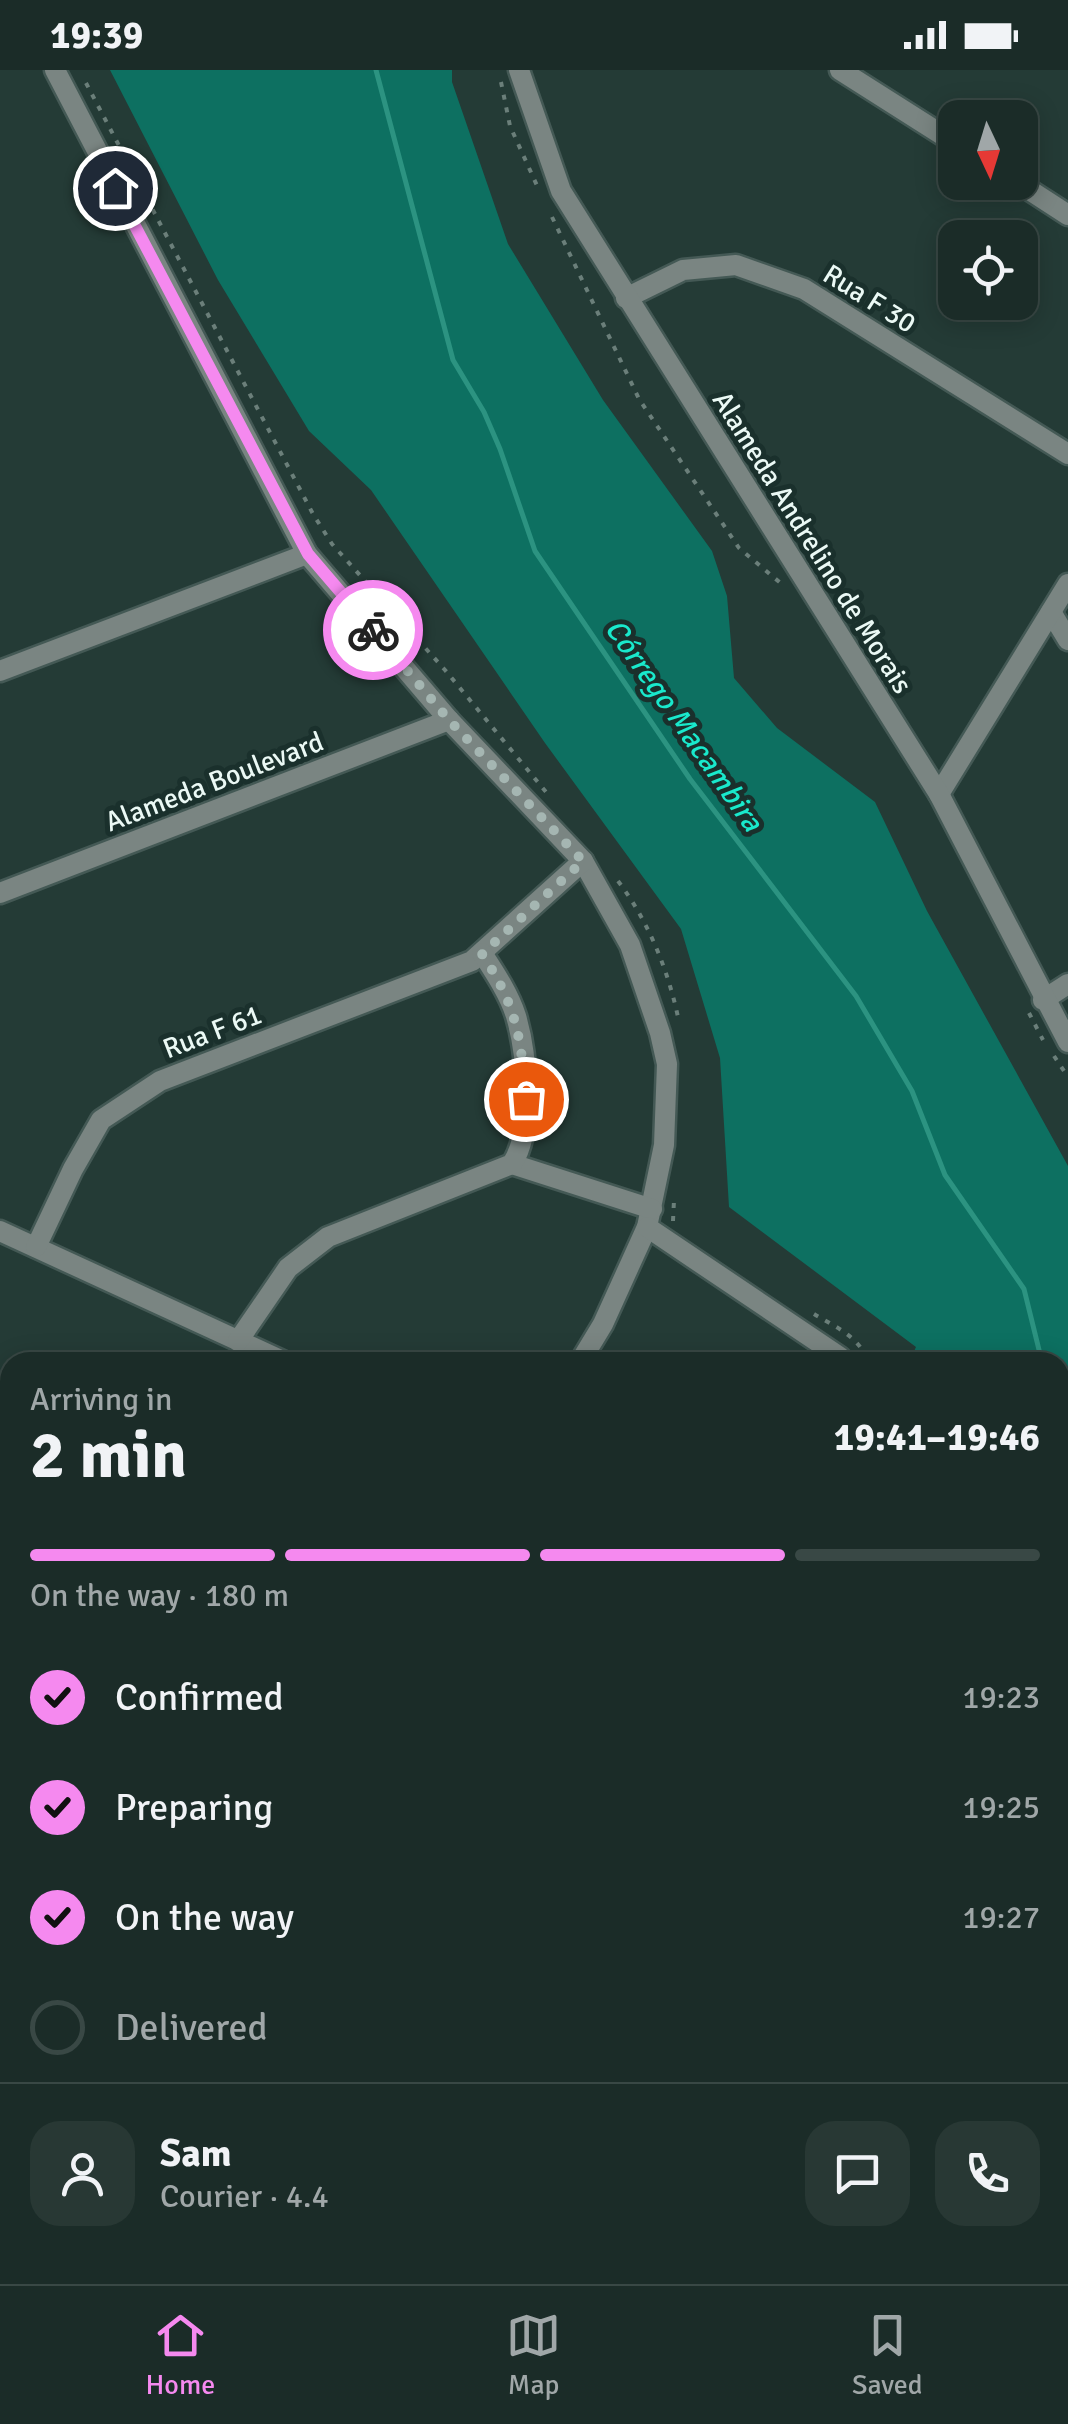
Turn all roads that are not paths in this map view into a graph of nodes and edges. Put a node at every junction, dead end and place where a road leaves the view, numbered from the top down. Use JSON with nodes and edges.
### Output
{"nodes":[{"id":1,"x":55,"y":70,"type":"edge"},
{"id":2,"x":518,"y":70,"type":"edge"},
{"id":3,"x":840,"y":70,"type":"edge"},
{"id":4,"x":938,"y":132,"type":"edge"},
{"id":5,"x":1038,"y":196,"type":"edge"},
{"id":6,"x":1068,"y":215,"type":"edge"},
{"id":7,"x":626,"y":298,"type":"junction"},
{"id":8,"x":1068,"y":454,"type":"edge"},
{"id":9,"x":308,"y":554,"type":"junction"},
{"id":10,"x":1068,"y":584,"type":"edge"},
{"id":11,"x":1050,"y":612,"type":"junction"},
{"id":12,"x":1068,"y":640,"type":"edge"},
{"id":13,"x":0,"y":671,"type":"edge"},
{"id":14,"x":449,"y":720,"type":"junction"},
{"id":15,"x":939,"y":794,"type":"junction"},
{"id":16,"x":583,"y":861,"type":"junction"},
{"id":17,"x":0,"y":892,"type":"edge"},
{"id":18,"x":482,"y":954,"type":"junction"},
{"id":19,"x":1068,"y":984,"type":"edge"},
{"id":20,"x":1034,"y":1001,"type":"junction"},
{"id":21,"x":1068,"y":1042,"type":"edge"},
{"id":22,"x":512,"y":1164,"type":"junction"},
{"id":23,"x":649,"y":1218,"type":"junction"},
{"id":24,"x":0,"y":1230,"type":"edge"},
{"id":25,"x":36,"y":1247,"type":"junction"},
{"id":26,"x":238,"y":1341,"type":"junction"},
{"id":27,"x":262,"y":1352,"type":"edge"},
{"id":28,"x":586,"y":1352,"type":"edge"},
{"id":29,"x":833,"y":1352,"type":"edge"}],
"edges":[{"from":1,"to":9,"type":"street"},
{"from":2,"to":7,"type":"street","name":"Alameda Andrelino de Morais"},
{"from":3,"to":4,"type":"street"},
{"from":5,"to":6,"type":"street"},
{"from":7,"to":8,"type":"street","name":"Rua F 30"},
{"from":7,"to":15,"type":"street","name":"Alameda Andrelino de Morais"},
{"from":9,"to":13,"type":"street"},
{"from":9,"to":14,"type":"street"},
{"from":10,"to":11,"type":"street"},
{"from":11,"to":12,"type":"street"},
{"from":11,"to":15,"type":"street"},
{"from":14,"to":16,"type":"street"},
{"from":14,"to":17,"type":"street","name":"Alameda Boulevard"},
{"from":15,"to":20,"type":"street","name":"Alameda Andrelino de Morais"},
{"from":16,"to":18,"type":"street","name":"Rua F 61"},
{"from":16,"to":23,"type":"street"},
{"from":18,"to":22,"type":"street"},
{"from":18,"to":25,"type":"street","name":"Rua F 61"},
{"from":19,"to":20,"type":"street"},
{"from":20,"to":21,"type":"street","name":"Alameda Andrelino de Morais"},
{"from":22,"to":23,"type":"street"},
{"from":22,"to":26,"type":"street"},
{"from":23,"to":28,"type":"street"},
{"from":23,"to":29,"type":"street"},
{"from":24,"to":25,"type":"street"},
{"from":25,"to":26,"type":"street"},
{"from":26,"to":27,"type":"street"}]}
